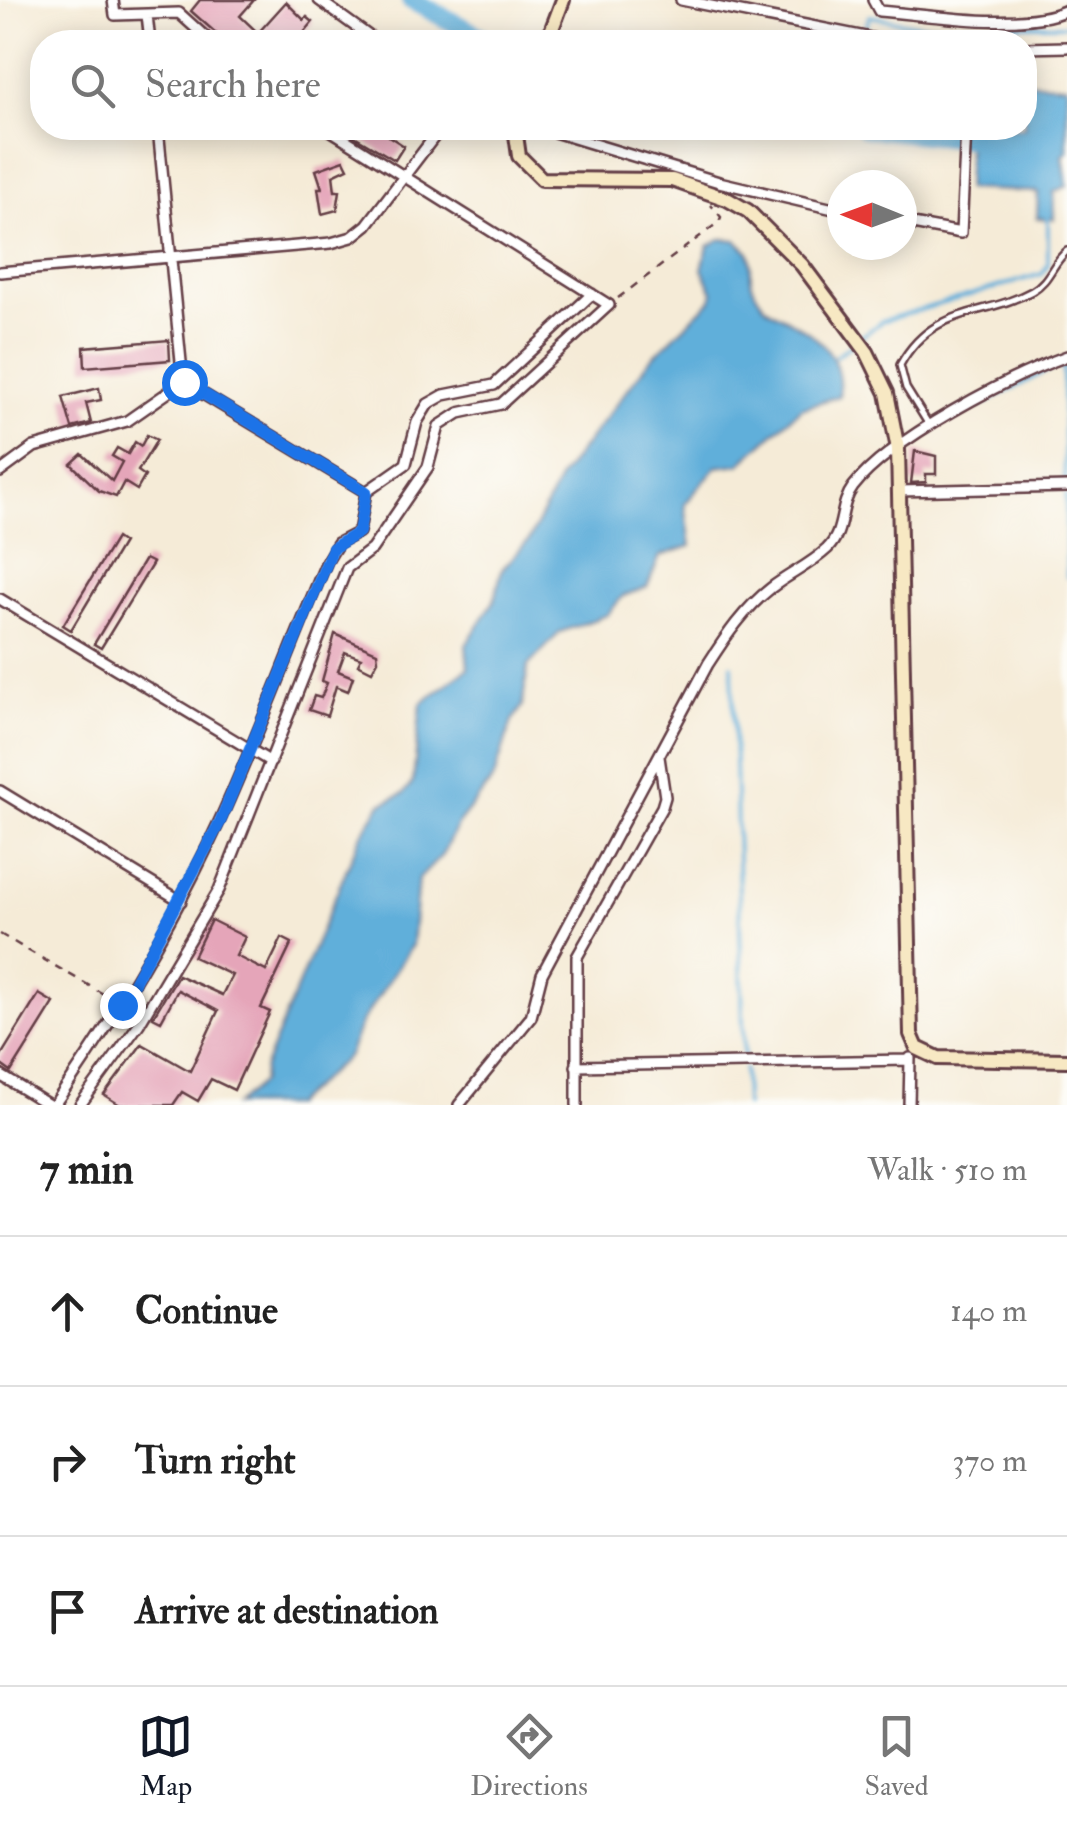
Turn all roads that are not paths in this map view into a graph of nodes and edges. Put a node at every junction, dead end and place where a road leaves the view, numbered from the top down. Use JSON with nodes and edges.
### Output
{"nodes":[{"id":1,"x":113,"y":0,"type":"edge"},
{"id":2,"x":319,"y":0,"type":"edge"},
{"id":3,"x":563,"y":0,"type":"edge"},
{"id":4,"x":681,"y":0,"type":"edge"},
{"id":5,"x":872,"y":0,"type":"edge"},
{"id":6,"x":1067,"y":10,"type":"edge"},
{"id":7,"x":147,"y":14,"type":"junction"},
{"id":8,"x":149,"y":30,"type":"edge"},
{"id":9,"x":197,"y":30,"type":"edge"},
{"id":10,"x":360,"y":30,"type":"edge"},
{"id":11,"x":551,"y":30,"type":"edge"},
{"id":12,"x":831,"y":30,"type":"edge"},
{"id":13,"x":1067,"y":47,"type":"edge"},
{"id":14,"x":1037,"y":48,"type":"edge"},
{"id":15,"x":159,"y":140,"type":"edge"},
{"id":16,"x":347,"y":140,"type":"edge"},
{"id":17,"x":431,"y":140,"type":"edge"},
{"id":18,"x":517,"y":140,"type":"edge"},
{"id":19,"x":580,"y":140,"type":"edge"},
{"id":20,"x":965,"y":140,"type":"edge"},
{"id":21,"x":401,"y":175,"type":"junction"},
{"id":22,"x":827,"y":207,"type":"edge"},
{"id":23,"x":917,"y":225,"type":"edge"},
{"id":24,"x":1067,"y":251,"type":"edge"},
{"id":25,"x":170,"y":257,"type":"junction"},
{"id":26,"x":0,"y":272,"type":"edge"},
{"id":27,"x":592,"y":294,"type":"junction"},
{"id":28,"x":1067,"y":356,"type":"edge"},
{"id":29,"x":184,"y":382,"type":"junction"},
{"id":30,"x":930,"y":427,"type":"junction"},
{"id":31,"x":898,"y":449,"type":"junction"},
{"id":32,"x":0,"y":472,"type":"edge"},
{"id":33,"x":1067,"y":487,"type":"edge"},
{"id":34,"x":899,"y":491,"type":"junction"},
{"id":35,"x":366,"y":492,"type":"junction"},
{"id":36,"x":0,"y":599,"type":"edge"},
{"id":37,"x":250,"y":749,"type":"junction"},
{"id":38,"x":659,"y":757,"type":"junction"},
{"id":39,"x":271,"y":762,"type":"junction"},
{"id":40,"x":0,"y":791,"type":"edge"},
{"id":41,"x":181,"y":901,"type":"junction"},
{"id":42,"x":913,"y":1054,"type":"junction"},
{"id":43,"x":1067,"y":1060,"type":"edge"},
{"id":44,"x":576,"y":1066,"type":"junction"},
{"id":45,"x":0,"y":1075,"type":"edge"},
{"id":46,"x":51,"y":1105,"type":"edge"},
{"id":47,"x":80,"y":1105,"type":"edge"},
{"id":48,"x":459,"y":1105,"type":"edge"},
{"id":49,"x":577,"y":1105,"type":"edge"},
{"id":50,"x":909,"y":1105,"type":"edge"}],
"edges":[{"from":1,"to":7,"type":"street"},
{"from":2,"to":10,"type":"street"},
{"from":3,"to":11,"type":"street"},
{"from":4,"to":12,"type":"street"},
{"from":5,"to":6,"type":"street"},
{"from":7,"to":8,"type":"street"},
{"from":7,"to":9,"type":"street"},
{"from":13,"to":14,"type":"street"},
{"from":15,"to":25,"type":"street"},
{"from":16,"to":21,"type":"street"},
{"from":17,"to":21,"type":"street"},
{"from":18,"to":31,"type":"street"},
{"from":19,"to":22,"type":"street"},
{"from":20,"to":23,"type":"street"},
{"from":21,"to":25,"type":"street"},
{"from":21,"to":27,"type":"street"},
{"from":24,"to":30,"type":"lane"},
{"from":25,"to":26,"type":"street"},
{"from":25,"to":29,"type":"street"},
{"from":27,"to":35,"type":"street"},
{"from":27,"to":39,"type":"street"},
{"from":28,"to":30,"type":"street"},
{"from":29,"to":32,"type":"street"},
{"from":29,"to":35,"type":"street"},
{"from":30,"to":31,"type":"street"},
{"from":31,"to":34,"type":"street"},
{"from":31,"to":38,"type":"street"},
{"from":33,"to":34,"type":"street"},
{"from":34,"to":42,"type":"street"},
{"from":35,"to":37,"type":"street"},
{"from":36,"to":37,"type":"street"},
{"from":37,"to":39,"type":"street"},
{"from":37,"to":41,"type":"street"},
{"from":38,"to":44,"type":"street"},
{"from":38,"to":48,"type":"street"},
{"from":39,"to":47,"type":"street"},
{"from":40,"to":41,"type":"street"},
{"from":41,"to":46,"type":"street"},
{"from":42,"to":43,"type":"street"},
{"from":42,"to":44,"type":"street"},
{"from":42,"to":50,"type":"street"},
{"from":44,"to":49,"type":"street"},
{"from":45,"to":46,"type":"street"}]}
